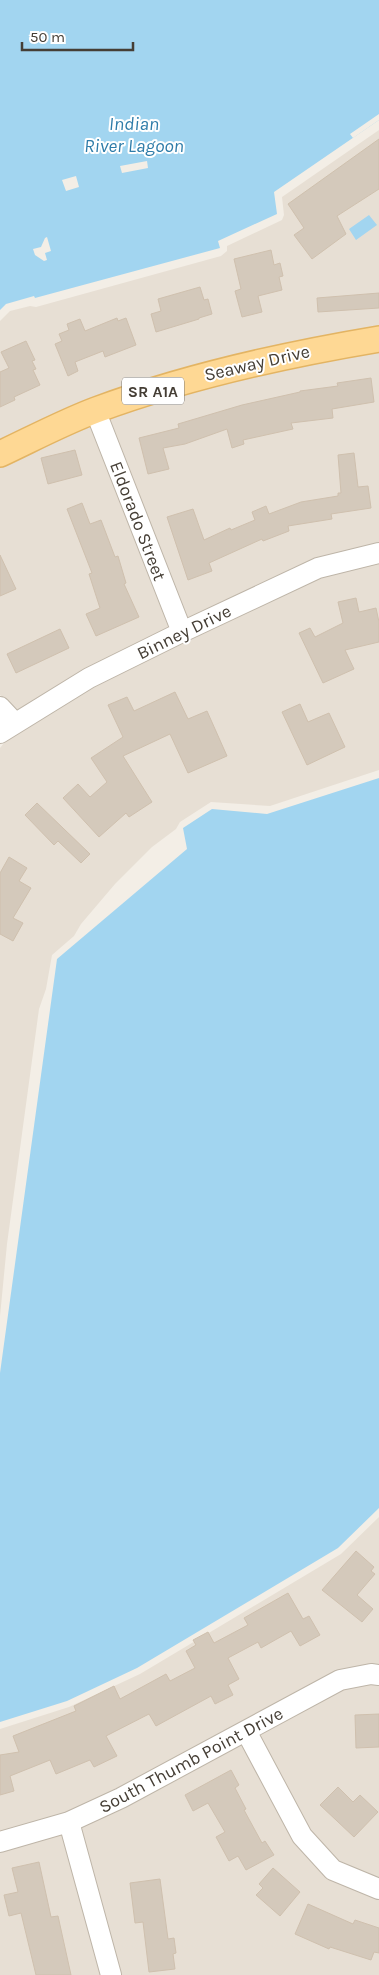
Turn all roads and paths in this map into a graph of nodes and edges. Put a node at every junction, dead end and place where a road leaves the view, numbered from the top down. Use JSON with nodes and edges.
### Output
{"nodes":[{"id":1,"x":379,"y":339,"type":"edge"},
{"id":2,"x":95,"y":410,"type":"junction"},
{"id":3,"x":0,"y":454,"type":"edge"},
{"id":4,"x":379,"y":552,"type":"edge"},
{"id":5,"x":182,"y":632,"type":"junction"},
{"id":6,"x":0,"y":707,"type":"edge"},
{"id":7,"x":4,"y":731,"type":"edge"},
{"id":8,"x":379,"y":1675,"type":"edge"},
{"id":9,"x":246,"y":1731,"type":"junction"},
{"id":10,"x":70,"y":1822,"type":"junction"},
{"id":11,"x":0,"y":1842,"type":"edge"},
{"id":12,"x":379,"y":1889,"type":"edge"},
{"id":13,"x":111,"y":1975,"type":"edge"}],
"edges":[{"from":1,"to":2,"type":"main road","name":"Seaway Drive","number":"SR A1A"},
{"from":2,"to":3,"type":"main road","name":"Seaway Drive","number":"SR A1A"},
{"from":2,"to":5,"type":"street","name":"Eldorado Street"},
{"from":4,"to":5,"type":"street","name":"Binney Drive"},
{"from":5,"to":7,"type":"street","name":"Binney Drive"},
{"from":6,"to":7,"type":"street"},
{"from":8,"to":9,"type":"street","name":"South Thumb Point Drive"},
{"from":9,"to":10,"type":"street","name":"South Thumb Point Drive"},
{"from":9,"to":12,"type":"street"},
{"from":10,"to":11,"type":"street","name":"South Thumb Point Drive"},
{"from":10,"to":13,"type":"street"}]}
